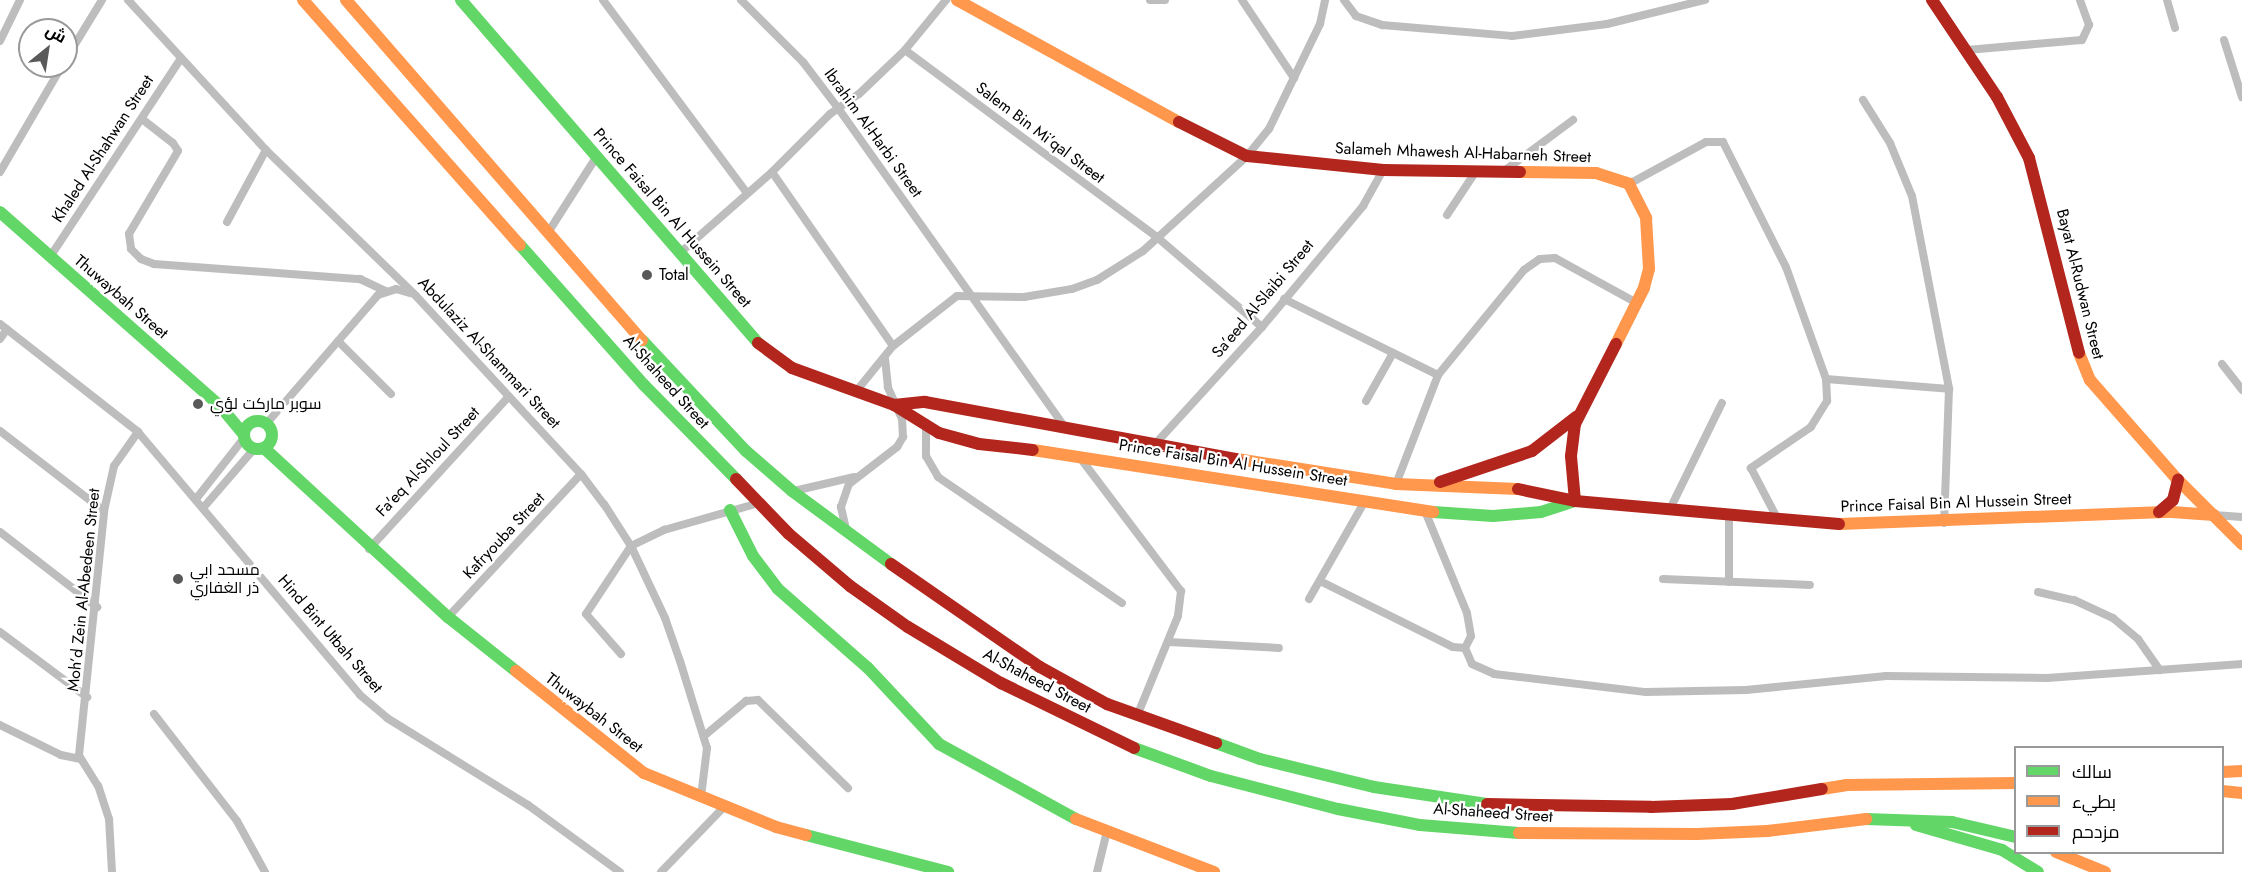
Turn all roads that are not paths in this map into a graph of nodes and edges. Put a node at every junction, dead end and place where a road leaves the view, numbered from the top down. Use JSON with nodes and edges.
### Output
{"nodes":[{"id":1,"x":20,"y":0,"type":"edge"},
{"id":2,"x":102,"y":0,"type":"edge"},
{"id":3,"x":128,"y":0,"type":"edge"},
{"id":4,"x":303,"y":0,"type":"edge"},
{"id":5,"x":346,"y":0,"type":"edge"},
{"id":6,"x":461,"y":0,"type":"edge"},
{"id":7,"x":603,"y":0,"type":"edge"},
{"id":8,"x":741,"y":0,"type":"edge"},
{"id":9,"x":946,"y":0,"type":"edge"},
{"id":10,"x":957,"y":0,"type":"edge"},
{"id":11,"x":1149,"y":0,"type":"edge"},
{"id":12,"x":1165,"y":0,"type":"edge"},
{"id":13,"x":1242,"y":0,"type":"edge"},
{"id":14,"x":1325,"y":0,"type":"edge"},
{"id":15,"x":1344,"y":0,"type":"edge"},
{"id":16,"x":1705,"y":0,"type":"edge"},
{"id":17,"x":1932,"y":0,"type":"edge"},
{"id":18,"x":2080,"y":0,"type":"edge"},
{"id":19,"x":2167,"y":0,"type":"edge"},
{"id":20,"x":2175,"y":28,"type":"dead end"},
{"id":21,"x":78,"y":39,"type":"edge"},
{"id":22,"x":2224,"y":40,"type":"dead end"},
{"id":23,"x":0,"y":41,"type":"edge"},
{"id":24,"x":905,"y":50,"type":"junction"},
{"id":25,"x":1967,"y":50,"type":"junction"},
{"id":26,"x":181,"y":58,"type":"junction"},
{"id":27,"x":54,"y":78,"type":"edge"},
{"id":28,"x":1294,"y":78,"type":"junction"},
{"id":29,"x":2240,"y":85,"type":"edge"},
{"id":30,"x":2242,"y":97,"type":"edge"},
{"id":31,"x":1863,"y":100,"type":"dead end"},
{"id":32,"x":838,"y":108,"type":"junction"},
{"id":33,"x":142,"y":119,"type":"junction"},
{"id":34,"x":1573,"y":120,"type":"dead end"},
{"id":35,"x":266,"y":150,"type":"junction"},
{"id":36,"x":597,"y":156,"type":"junction"},
{"id":37,"x":1247,"y":156,"type":"junction"},
{"id":38,"x":2,"y":162,"type":"edge"},
{"id":39,"x":1383,"y":170,"type":"junction"},
{"id":40,"x":1476,"y":171,"type":"junction"},
{"id":41,"x":1503,"y":171,"type":"junction"},
{"id":42,"x":0,"y":172,"type":"edge"},
{"id":43,"x":772,"y":172,"type":"junction"},
{"id":44,"x":1629,"y":184,"type":"junction"},
{"id":45,"x":747,"y":193,"type":"junction"},
{"id":46,"x":0,"y":212,"type":"edge"},
{"id":47,"x":1447,"y":216,"type":"dead end"},
{"id":48,"x":227,"y":222,"type":"dead end"},
{"id":49,"x":549,"y":231,"type":"junction"},
{"id":50,"x":1158,"y":238,"type":"junction"},
{"id":51,"x":681,"y":252,"type":"junction"},
{"id":52,"x":50,"y":257,"type":"junction"},
{"id":53,"x":386,"y":291,"type":"junction"},
{"id":54,"x":970,"y":293,"type":"junction"},
{"id":55,"x":416,"y":296,"type":"junction"},
{"id":56,"x":1284,"y":299,"type":"junction"},
{"id":57,"x":1637,"y":303,"type":"junction"},
{"id":58,"x":3,"y":327,"type":"edge"},
{"id":59,"x":1262,"y":327,"type":"junction"},
{"id":60,"x":0,"y":339,"type":"edge"},
{"id":61,"x":338,"y":341,"type":"junction"},
{"id":62,"x":893,"y":346,"type":"junction"},
{"id":63,"x":1393,"y":353,"type":"junction"},
{"id":64,"x":885,"y":359,"type":"junction"},
{"id":65,"x":2222,"y":364,"type":"dead end"},
{"id":66,"x":1438,"y":375,"type":"junction"},
{"id":67,"x":1826,"y":379,"type":"junction"},
{"id":68,"x":858,"y":389,"type":"junction"},
{"id":69,"x":1949,"y":389,"type":"junction"},
{"id":70,"x":2242,"y":390,"type":"edge"},
{"id":71,"x":391,"y":394,"type":"dead end"},
{"id":72,"x":509,"y":396,"type":"junction"},
{"id":73,"x":1366,"y":401,"type":"dead end"},
{"id":74,"x":1722,"y":404,"type":"dead end"},
{"id":75,"x":894,"y":405,"type":"junction"},
{"id":76,"x":220,"y":406,"type":"junction"},
{"id":77,"x":1579,"y":414,"type":"junction"},
{"id":78,"x":252,"y":421,"type":"junction"},
{"id":79,"x":267,"y":423,"type":"junction"},
{"id":80,"x":1065,"y":427,"type":"junction"},
{"id":81,"x":926,"y":428,"type":"junction"},
{"id":82,"x":0,"y":431,"type":"edge"},
{"id":83,"x":138,"y":432,"type":"junction"},
{"id":84,"x":244,"y":436,"type":"junction"},
{"id":85,"x":272,"y":436,"type":"junction"},
{"id":86,"x":1157,"y":442,"type":"junction"},
{"id":87,"x":259,"y":448,"type":"junction"},
{"id":88,"x":1077,"y":455,"type":"junction"},
{"id":89,"x":286,"y":464,"type":"junction"},
{"id":90,"x":581,"y":474,"type":"junction"},
{"id":91,"x":858,"y":476,"type":"junction"},
{"id":92,"x":2178,"y":480,"type":"junction"},
{"id":93,"x":1396,"y":484,"type":"junction"},
{"id":94,"x":1432,"y":485,"type":"junction"},
{"id":95,"x":792,"y":491,"type":"junction"},
{"id":96,"x":196,"y":499,"type":"junction"},
{"id":97,"x":1365,"y":501,"type":"junction"},
{"id":98,"x":1575,"y":501,"type":"junction"},
{"id":99,"x":755,"y":504,"type":"junction"},
{"id":100,"x":203,"y":508,"type":"junction"},
{"id":101,"x":1670,"y":509,"type":"junction"},
{"id":102,"x":730,"y":510,"type":"junction"},
{"id":103,"x":104,"y":511,"type":"junction"},
{"id":104,"x":1425,"y":511,"type":"junction"},
{"id":105,"x":2158,"y":513,"type":"junction"},
{"id":106,"x":1729,"y":515,"type":"junction"},
{"id":107,"x":2214,"y":515,"type":"junction"},
{"id":108,"x":2242,"y":517,"type":"edge"},
{"id":109,"x":1777,"y":518,"type":"junction"},
{"id":110,"x":1944,"y":523,"type":"junction"},
{"id":111,"x":846,"y":530,"type":"junction"},
{"id":112,"x":0,"y":532,"type":"edge"},
{"id":113,"x":2242,"y":544,"type":"edge"},
{"id":114,"x":631,"y":546,"type":"junction"},
{"id":115,"x":369,"y":549,"type":"junction"},
{"id":116,"x":1663,"y":579,"type":"dead end"},
{"id":117,"x":1320,"y":581,"type":"junction"},
{"id":118,"x":1729,"y":582,"type":"junction"},
{"id":119,"x":1810,"y":585,"type":"dead end"},
{"id":120,"x":2038,"y":592,"type":"dead end"},
{"id":121,"x":1310,"y":599,"type":"dead end"},
{"id":122,"x":1122,"y":603,"type":"dead end"},
{"id":123,"x":97,"y":607,"type":"junction"},
{"id":124,"x":448,"y":617,"type":"junction"},
{"id":125,"x":0,"y":632,"type":"edge"},
{"id":126,"x":1169,"y":642,"type":"junction"},
{"id":127,"x":1279,"y":648,"type":"dead end"},
{"id":128,"x":1465,"y":648,"type":"junction"},
{"id":129,"x":621,"y":654,"type":"dead end"},
{"id":130,"x":2242,"y":664,"type":"edge"},
{"id":131,"x":2160,"y":669,"type":"junction"},
{"id":132,"x":87,"y":697,"type":"junction"},
{"id":133,"x":154,"y":714,"type":"dead end"},
{"id":134,"x":1137,"y":716,"type":"junction"},
{"id":135,"x":0,"y":725,"type":"edge"},
{"id":136,"x":704,"y":736,"type":"junction"},
{"id":137,"x":80,"y":759,"type":"junction"},
{"id":138,"x":2242,"y":771,"type":"edge"},
{"id":139,"x":2224,"y":772,"type":"edge"},
{"id":140,"x":2014,"y":783,"type":"edge"},
{"id":141,"x":848,"y":788,"type":"dead end"},
{"id":142,"x":2224,"y":791,"type":"edge"},
{"id":143,"x":2242,"y":793,"type":"edge"},
{"id":144,"x":701,"y":797,"type":"junction"},
{"id":145,"x":723,"y":808,"type":"junction"},
{"id":146,"x":1899,"y":818,"type":"junction"},
{"id":147,"x":1107,"y":831,"type":"junction"},
{"id":148,"x":2014,"y":837,"type":"edge"},
{"id":149,"x":2061,"y":854,"type":"edge"},
{"id":150,"x":112,"y":872,"type":"edge"},
{"id":151,"x":265,"y":872,"type":"edge"},
{"id":152,"x":620,"y":872,"type":"edge"},
{"id":153,"x":661,"y":872,"type":"edge"},
{"id":154,"x":948,"y":872,"type":"edge"},
{"id":155,"x":1097,"y":872,"type":"edge"},
{"id":156,"x":1214,"y":872,"type":"edge"},
{"id":157,"x":2038,"y":872,"type":"edge"},
{"id":158,"x":2104,"y":872,"type":"edge"}],
"edges":[{"from":1,"to":23,"type":"street"},
{"from":2,"to":21,"type":"street"},
{"from":3,"to":26,"type":"street","name":"Abdulaziz Al-Shammari Street"},
{"from":4,"to":99,"type":"main road","name":"Al-Shaheed Street"},
{"from":5,"to":49,"type":"main road","name":"Al-Shaheed Street"},
{"from":6,"to":36,"type":"main road","name":"Prince Faisal Bin Al Hussein Street"},
{"from":7,"to":45,"type":"street"},
{"from":8,"to":32,"type":"street","name":"Ibrahim Al-Harbi Street"},
{"from":9,"to":24,"type":"street"},
{"from":10,"to":37,"type":"main road","name":"Salameh Mhawesh Al-Habarneh Street"},
{"from":11,"to":12,"type":"street"},
{"from":13,"to":28,"type":"street"},
{"from":14,"to":28,"type":"street"},
{"from":15,"to":16,"type":"street"},
{"from":17,"to":25,"type":"main road","name":"Bayat Al-Rudwan Street"},
{"from":18,"to":25,"type":"street"},
{"from":19,"to":20,"type":"street"},
{"from":22,"to":29,"type":"street"},
{"from":24,"to":32,"type":"street"},
{"from":24,"to":50,"type":"street","name":"Salem Bin Mi’qal Street"},
{"from":25,"to":92,"type":"main road","name":"Bayat Al-Rudwan Street"},
{"from":26,"to":33,"type":"street","name":"Khaled Al-Shahwan Street"},
{"from":26,"to":35,"type":"street","name":"Abdulaziz Al-Shammari Street"},
{"from":27,"to":38,"type":"street"},
{"from":28,"to":37,"type":"street"},
{"from":29,"to":30,"type":"street"},
{"from":31,"to":69,"type":"street"},
{"from":32,"to":43,"type":"street"},
{"from":32,"to":54,"type":"street","name":"Ibrahim Al-Harbi Street"},
{"from":33,"to":52,"type":"street","name":"Khaled Al-Shahwan Street"},
{"from":33,"to":53,"type":"street"},
{"from":34,"to":41,"type":"street"},
{"from":35,"to":48,"type":"street"},
{"from":35,"to":55,"type":"street","name":"Abdulaziz Al-Shammari Street"},
{"from":36,"to":49,"type":"street"},
{"from":36,"to":51,"type":"main road","name":"Prince Faisal Bin Al Hussein Street"},
{"from":37,"to":39,"type":"main road","name":"Salameh Mhawesh Al-Habarneh Street"},
{"from":37,"to":50,"type":"street"},
{"from":38,"to":42,"type":"street"},
{"from":39,"to":40,"type":"main road","name":"Salameh Mhawesh Al-Habarneh Street"},
{"from":39,"to":56,"type":"street","name":"Sa’eed Al-Slaibi Street"},
{"from":40,"to":41,"type":"main road","name":"Salameh Mhawesh Al-Habarneh Street"},
{"from":40,"to":47,"type":"street"},
{"from":41,"to":44,"type":"main road","name":"Salameh Mhawesh Al-Habarneh Street"},
{"from":43,"to":45,"type":"street"},
{"from":43,"to":62,"type":"street"},
{"from":44,"to":57,"type":"main road"},
{"from":44,"to":67,"type":"street"},
{"from":45,"to":51,"type":"street"},
{"from":46,"to":52,"type":"main road","name":"Thuwaybah Street"},
{"from":49,"to":95,"type":"main road","name":"Al-Shaheed Street"},
{"from":50,"to":54,"type":"street"},
{"from":50,"to":59,"type":"street","name":"Salem Bin Mi’qal Street"},
{"from":51,"to":68,"type":"main road","name":"Prince Faisal Bin Al Hussein Street"},
{"from":52,"to":76,"type":"main road","name":"Thuwaybah Street"},
{"from":53,"to":55,"type":"street"},
{"from":53,"to":61,"type":"street"},
{"from":54,"to":62,"type":"street"},
{"from":54,"to":80,"type":"street","name":"Ibrahim Al-Harbi Street"},
{"from":55,"to":72,"type":"street","name":"Abdulaziz Al-Shammari Street"},
{"from":56,"to":59,"type":"street","name":"Sa’eed Al-Slaibi Street"},
{"from":56,"to":63,"type":"street"},
{"from":57,"to":66,"type":"street"},
{"from":57,"to":77,"type":"main road"},
{"from":58,"to":60,"type":"street"},
{"from":58,"to":83,"type":"street","name":"Hind Bint Utbah Street"},
{"from":59,"to":86,"type":"street","name":"Sa’eed Al-Slaibi Street"},
{"from":61,"to":71,"type":"street"},
{"from":61,"to":79,"type":"street"},
{"from":62,"to":64,"type":"street"},
{"from":63,"to":66,"type":"street"},
{"from":63,"to":73,"type":"street"},
{"from":64,"to":68,"type":"street"},
{"from":64,"to":75,"type":"street"},
{"from":65,"to":70,"type":"street"},
{"from":66,"to":93,"type":"street"},
{"from":67,"to":69,"type":"street"},
{"from":67,"to":109,"type":"street"},
{"from":68,"to":75,"type":"main road","name":"Prince Faisal Bin Al Hussein Street"},
{"from":69,"to":110,"type":"street"},
{"from":72,"to":90,"type":"street","name":"Abdulaziz Al-Shammari Street"},
{"from":72,"to":115,"type":"street","name":"Fa'eq Al-Shloul Street"},
{"from":74,"to":101,"type":"street"},
{"from":75,"to":80,"type":"main road","name":"Prince Faisal Bin Al Hussein Street"},
{"from":75,"to":81,"type":"main road","name":"Prince Faisal Bin Al Hussein Street"},
{"from":75,"to":91,"type":"street"},
{"from":76,"to":78,"type":"main road","name":"Thuwaybah Street"},
{"from":76,"to":84,"type":"main road","name":"Thuwaybah Street"},
{"from":77,"to":94,"type":"main road"},
{"from":77,"to":98,"type":"main road"},
{"from":78,"to":79,"type":"main road","name":"Thuwaybah Street"},
{"from":78,"to":84,"type":"main road"},
{"from":79,"to":85,"type":"main road","name":"Thuwaybah Street"},
{"from":80,"to":86,"type":"main road","name":"Prince Faisal Bin Al Hussein Street"},
{"from":81,"to":88,"type":"main road","name":"Prince Faisal Bin Al Hussein Street"},
{"from":81,"to":122,"type":"street"},
{"from":82,"to":103,"type":"street"},
{"from":83,"to":96,"type":"street","name":"Hind Bint Utbah Street"},
{"from":83,"to":103,"type":"street","name":"Moh’d Zein Al-Abedeen Street"},
{"from":84,"to":87,"type":"main road","name":"Thuwaybah Street"},
{"from":84,"to":96,"type":"street"},
{"from":85,"to":87,"type":"main road"},
{"from":85,"to":89,"type":"main road","name":"Thuwaybah Street"},
{"from":86,"to":93,"type":"main road","name":"Prince Faisal Bin Al Hussein Street"},
{"from":87,"to":89,"type":"main road","name":"Thuwaybah Street"},
{"from":87,"to":100,"type":"street"},
{"from":88,"to":97,"type":"main road","name":"Prince Faisal Bin Al Hussein Street"},
{"from":88,"to":126,"type":"street"},
{"from":89,"to":115,"type":"main road","name":"Thuwaybah Street"},
{"from":90,"to":114,"type":"street","name":"Abdulaziz Al-Shammari Street"},
{"from":90,"to":124,"type":"street","name":"Kafryouba Street"},
{"from":91,"to":95,"type":"street"},
{"from":91,"to":111,"type":"street"},
{"from":92,"to":105,"type":"main road"},
{"from":92,"to":107,"type":"main road","name":"Bayat Al-Rudwan Street"},
{"from":93,"to":94,"type":"main road","name":"Prince Faisal Bin Al Hussein Street"},
{"from":94,"to":98,"type":"main road","name":"Prince Faisal Bin Al Hussein Street"},
{"from":95,"to":111,"type":"main road","name":"Al-Shaheed Street"},
{"from":96,"to":100,"type":"street","name":"Hind Bint Utbah Street"},
{"from":97,"to":104,"type":"main road","name":"Prince Faisal Bin Al Hussein Street"},
{"from":97,"to":117,"type":"street"},
{"from":98,"to":101,"type":"main road","name":"Prince Faisal Bin Al Hussein Street"},
{"from":98,"to":104,"type":"main road","name":"Prince Faisal Bin Al Hussein Street"},
{"from":99,"to":102,"type":"street"},
{"from":99,"to":146,"type":"main road","name":"Al-Shaheed Street"},
{"from":100,"to":152,"type":"street","name":"Hind Bint Utbah Street"},
{"from":101,"to":106,"type":"main road","name":"Prince Faisal Bin Al Hussein Street"},
{"from":102,"to":114,"type":"street"},
{"from":102,"to":147,"type":"main road"},
{"from":103,"to":123,"type":"street","name":"Moh’d Zein Al-Abedeen Street"},
{"from":104,"to":128,"type":"street"},
{"from":105,"to":107,"type":"main road","name":"Prince Faisal Bin Al Hussein Street"},
{"from":105,"to":110,"type":"main road","name":"Prince Faisal Bin Al Hussein Street"},
{"from":106,"to":109,"type":"main road","name":"Prince Faisal Bin Al Hussein Street"},
{"from":106,"to":118,"type":"street"},
{"from":107,"to":108,"type":"street"},
{"from":107,"to":113,"type":"main road","name":"Bayat Al-Rudwan Street"},
{"from":109,"to":110,"type":"main road","name":"Prince Faisal Bin Al Hussein Street"},
{"from":111,"to":134,"type":"main road","name":"Al-Shaheed Street"},
{"from":112,"to":123,"type":"street"},
{"from":114,"to":129,"type":"street"},
{"from":114,"to":136,"type":"street","name":"Abdulaziz Al-Shammari Street"},
{"from":115,"to":124,"type":"main road","name":"Thuwaybah Street"},
{"from":116,"to":118,"type":"street"},
{"from":117,"to":121,"type":"street"},
{"from":117,"to":128,"type":"street"},
{"from":118,"to":119,"type":"street"},
{"from":120,"to":131,"type":"street"},
{"from":123,"to":132,"type":"street","name":"Moh’d Zein Al-Abedeen Street"},
{"from":124,"to":144,"type":"main road","name":"Thuwaybah Street"},
{"from":125,"to":132,"type":"street"},
{"from":126,"to":127,"type":"street"},
{"from":126,"to":134,"type":"street"},
{"from":128,"to":131,"type":"street"},
{"from":130,"to":131,"type":"street"},
{"from":132,"to":137,"type":"street","name":"Moh’d Zein Al-Abedeen Street"},
{"from":133,"to":151,"type":"street"},
{"from":134,"to":140,"type":"main road","name":"Al-Shaheed Street"},
{"from":135,"to":137,"type":"street"},
{"from":136,"to":141,"type":"street"},
{"from":136,"to":144,"type":"street","name":"Abdulaziz Al-Shammari Street"},
{"from":137,"to":150,"type":"street"},
{"from":138,"to":139,"type":"main road"},
{"from":142,"to":143,"type":"main road"},
{"from":144,"to":145,"type":"main road","name":"Thuwaybah Street"},
{"from":145,"to":153,"type":"street"},
{"from":145,"to":154,"type":"main road","name":"Thuwaybah Street"},
{"from":146,"to":148,"type":"main road","name":"Al-Shaheed Street"},
{"from":146,"to":157,"type":"main road"},
{"from":147,"to":155,"type":"street"},
{"from":147,"to":156,"type":"main road"},
{"from":149,"to":158,"type":"main road"}]}
